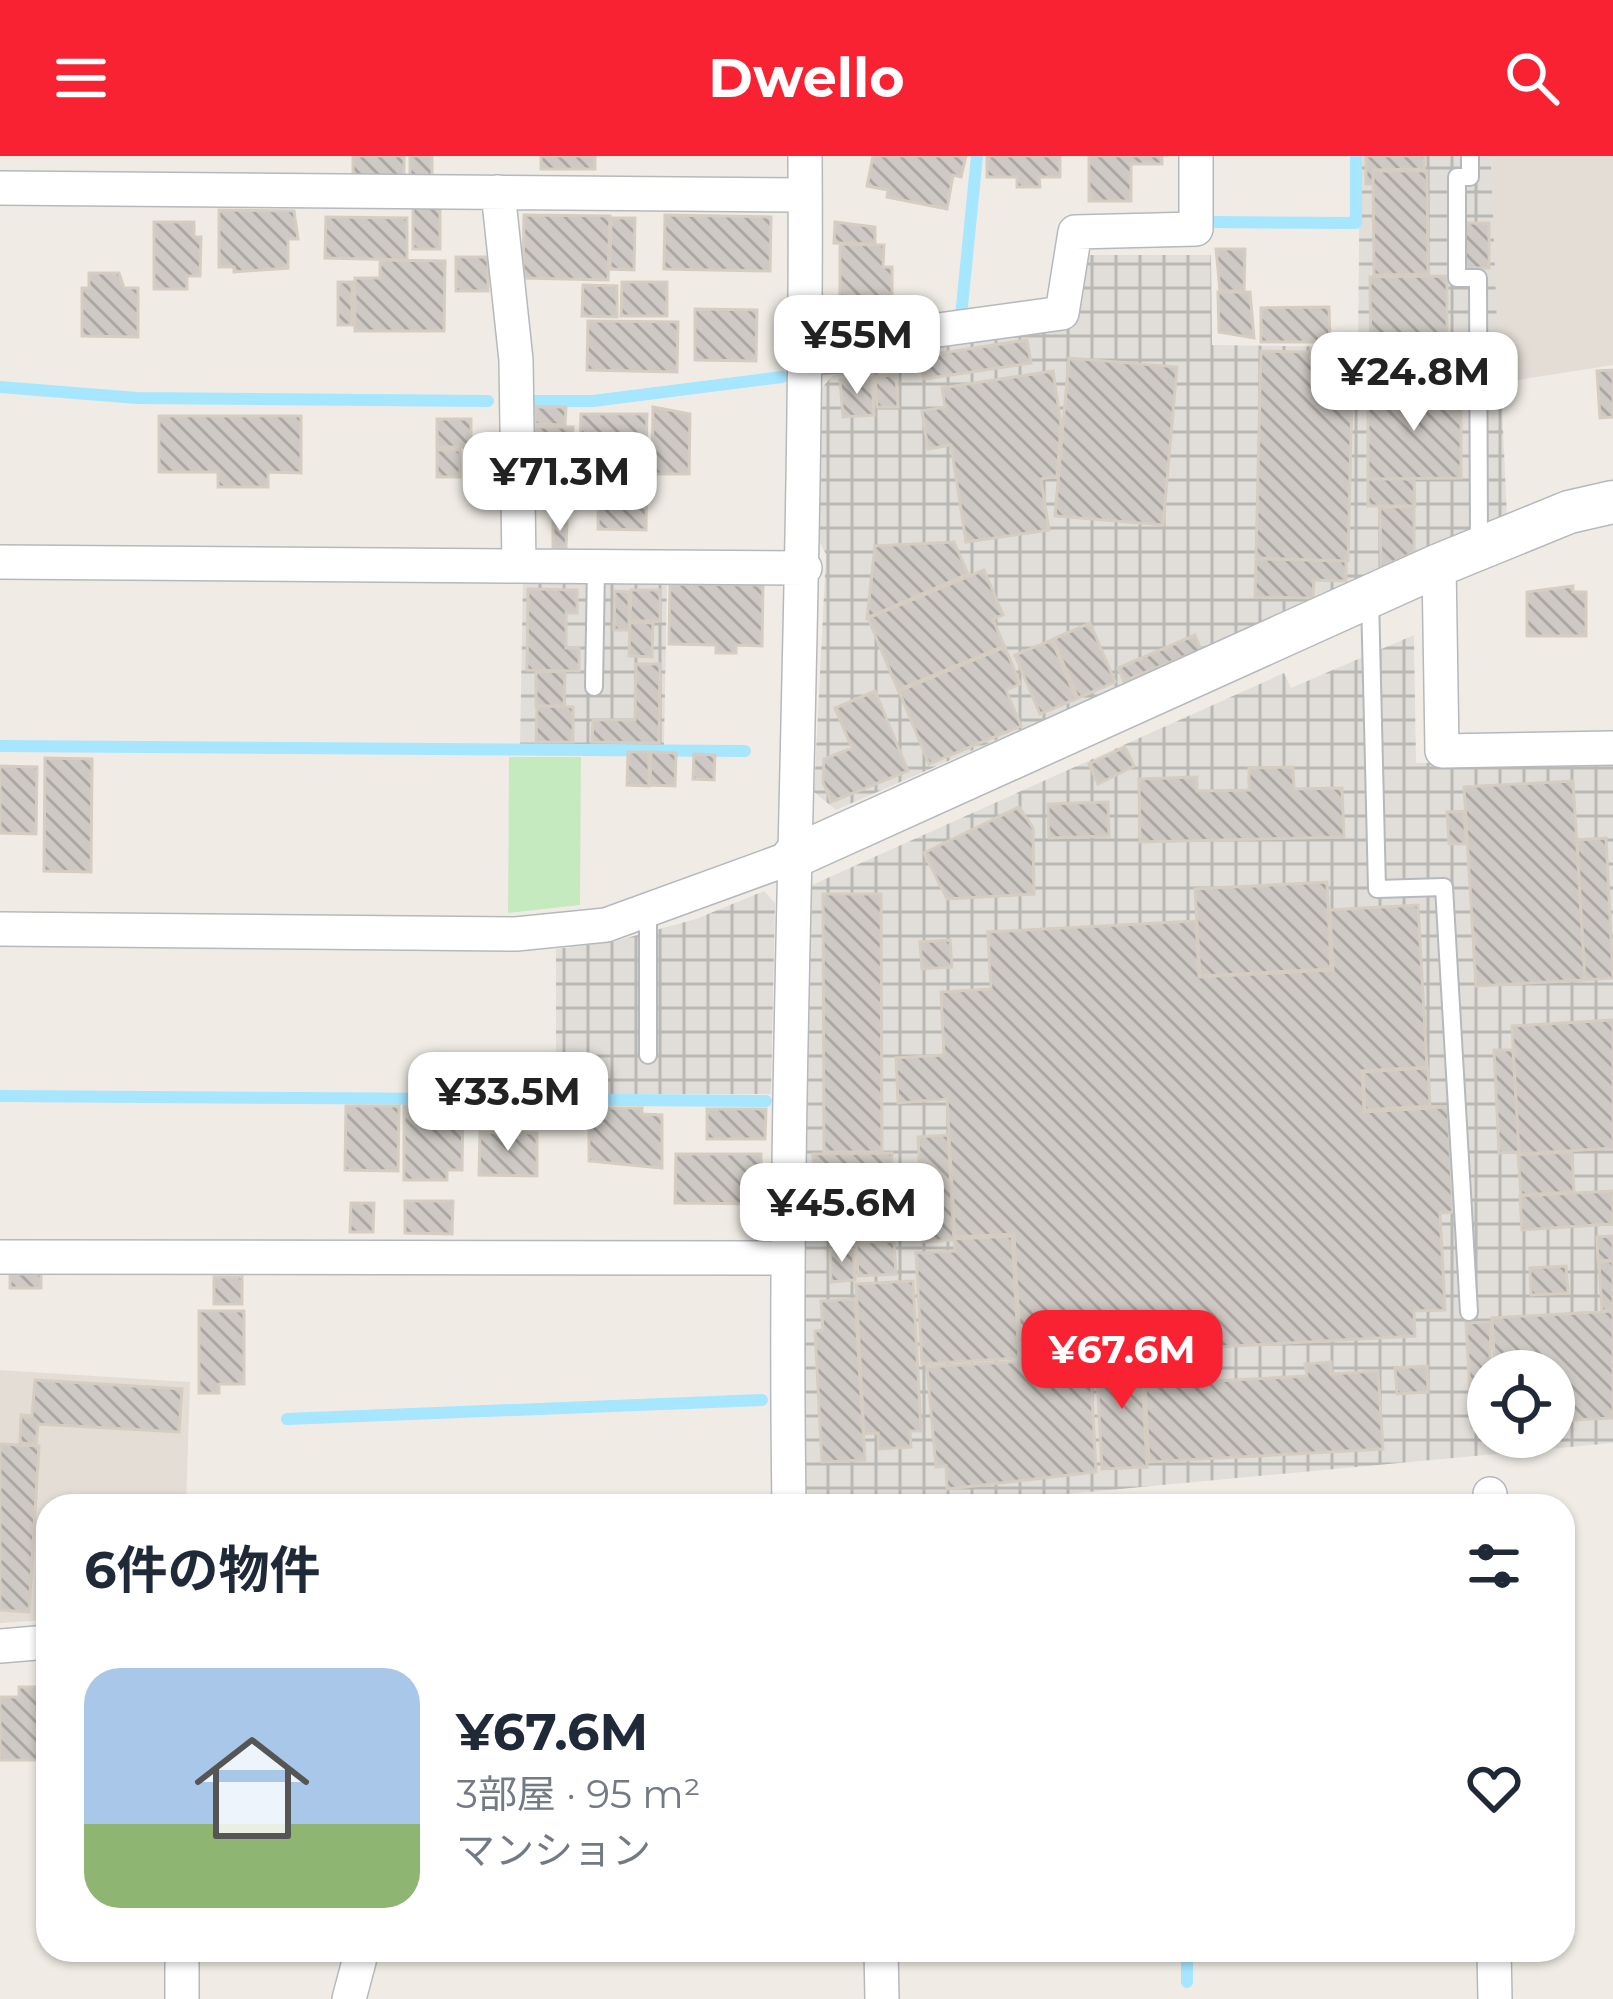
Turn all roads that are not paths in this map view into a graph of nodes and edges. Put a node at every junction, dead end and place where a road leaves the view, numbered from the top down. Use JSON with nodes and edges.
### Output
{"nodes":[{"id":1,"x":805,"y":156,"type":"edge"},
{"id":2,"x":1196,"y":156,"type":"edge"},
{"id":3,"x":1470,"y":156,"type":"edge"},
{"id":4,"x":195,"y":173,"type":"edge"},
{"id":5,"x":0,"y":188,"type":"edge"},
{"id":6,"x":498,"y":192,"type":"junction"},
{"id":7,"x":805,"y":195,"type":"junction"},
{"id":8,"x":805,"y":358,"type":"junction"},
{"id":9,"x":1613,"y":502,"type":"edge"},
{"id":10,"x":1479,"y":549,"type":"junction"},
{"id":11,"x":0,"y":562,"type":"edge"},
{"id":12,"x":1439,"y":565,"type":"junction"},
{"id":13,"x":519,"y":566,"type":"junction"},
{"id":14,"x":596,"y":566,"type":"junction"},
{"id":15,"x":805,"y":568,"type":"junction"},
{"id":16,"x":1370,"y":597,"type":"junction"},
{"id":17,"x":594,"y":687,"type":"dead end"},
{"id":18,"x":1613,"y":748,"type":"edge"},
{"id":19,"x":794,"y":857,"type":"junction"},
{"id":20,"x":648,"y":913,"type":"junction"},
{"id":21,"x":0,"y":929,"type":"edge"},
{"id":22,"x":648,"y":1055,"type":"dead end"},
{"id":23,"x":0,"y":1257,"type":"edge"},
{"id":24,"x":785,"y":1258,"type":"junction"},
{"id":25,"x":1469,"y":1312,"type":"dead end"},
{"id":26,"x":789,"y":1494,"type":"edge"},
{"id":27,"x":36,"y":1643,"type":"edge"},
{"id":28,"x":0,"y":1646,"type":"edge"},
{"id":29,"x":182,"y":1962,"type":"edge"},
{"id":30,"x":359,"y":1962,"type":"edge"},
{"id":31,"x":881,"y":1962,"type":"edge"},
{"id":32,"x":1494,"y":1962,"type":"edge"},
{"id":33,"x":182,"y":1999,"type":"edge"},
{"id":34,"x":349,"y":1999,"type":"edge"},
{"id":35,"x":882,"y":1999,"type":"edge"},
{"id":36,"x":1495,"y":1999,"type":"edge"}],
"edges":[{"from":1,"to":7,"type":"street"},
{"from":2,"to":8,"type":"street"},
{"from":3,"to":10,"type":"lane"},
{"from":4,"to":5,"type":"street"},
{"from":4,"to":6,"type":"street"},
{"from":6,"to":7,"type":"street"},
{"from":6,"to":13,"type":"street"},
{"from":7,"to":8,"type":"street"},
{"from":8,"to":15,"type":"street"},
{"from":9,"to":10,"type":"street"},
{"from":10,"to":12,"type":"street"},
{"from":11,"to":13,"type":"street"},
{"from":12,"to":16,"type":"street"},
{"from":12,"to":18,"type":"street"},
{"from":13,"to":14,"type":"street"},
{"from":14,"to":15,"type":"street"},
{"from":14,"to":17,"type":"lane"},
{"from":15,"to":19,"type":"street"},
{"from":16,"to":19,"type":"street"},
{"from":16,"to":25,"type":"lane"},
{"from":19,"to":20,"type":"street"},
{"from":19,"to":24,"type":"street"},
{"from":20,"to":21,"type":"street"},
{"from":20,"to":22,"type":"lane"},
{"from":23,"to":24,"type":"street"},
{"from":24,"to":26,"type":"street"},
{"from":27,"to":28,"type":"street"},
{"from":29,"to":33,"type":"street"},
{"from":30,"to":34,"type":"street"},
{"from":31,"to":35,"type":"street"},
{"from":32,"to":36,"type":"street"}]}
